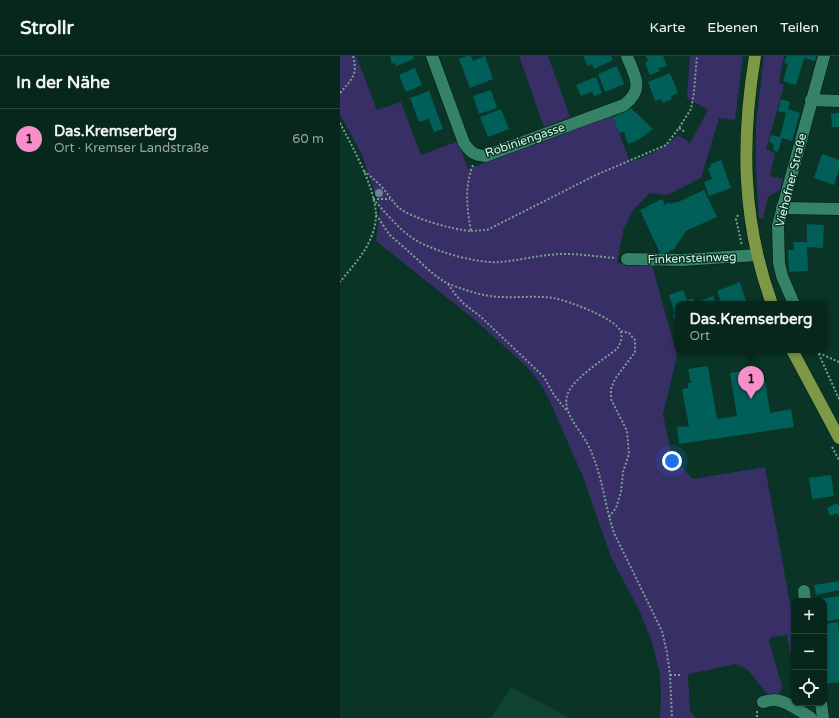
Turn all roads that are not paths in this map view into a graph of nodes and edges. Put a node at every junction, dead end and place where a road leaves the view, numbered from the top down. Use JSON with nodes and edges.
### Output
{"nodes":[{"id":1,"x":432,"y":56,"type":"edge"},
{"id":2,"x":628,"y":56,"type":"edge"},
{"id":3,"x":755,"y":56,"type":"edge"},
{"id":4,"x":824,"y":56,"type":"edge"},
{"id":5,"x":811,"y":100,"type":"junction"},
{"id":6,"x":839,"y":101,"type":"edge"},
{"id":7,"x":782,"y":208,"type":"junction"},
{"id":8,"x":839,"y":209,"type":"edge"},
{"id":9,"x":757,"y":255,"type":"junction"},
{"id":10,"x":627,"y":259,"type":"road end"},
{"id":11,"x":771,"y":301,"type":"edge"},
{"id":12,"x":793,"y":301,"type":"edge"},
{"id":13,"x":794,"y":353,"type":"edge"},
{"id":14,"x":839,"y":438,"type":"edge"},
{"id":15,"x":763,"y":702,"type":"dead end"},
{"id":16,"x":821,"y":706,"type":"edge"},
{"id":17,"x":811,"y":718,"type":"edge"},
{"id":18,"x":823,"y":718,"type":"edge"}],
"edges":[{"from":1,"to":2,"type":"street","name":"Robiniengasse"},
{"from":3,"to":9,"type":"main road"},
{"from":4,"to":5,"type":"street","name":"Viehofner Straße"},
{"from":5,"to":6,"type":"street"},
{"from":5,"to":7,"type":"street","name":"Viehofner Straße"},
{"from":7,"to":8,"type":"street"},
{"from":7,"to":12,"type":"street","name":"Viehofner Straße"},
{"from":9,"to":10,"type":"street","name":"Finkensteinweg"},
{"from":9,"to":11,"type":"main road"},
{"from":13,"to":14,"type":"main road"},
{"from":15,"to":17,"type":"street"},
{"from":16,"to":18,"type":"street"}]}
